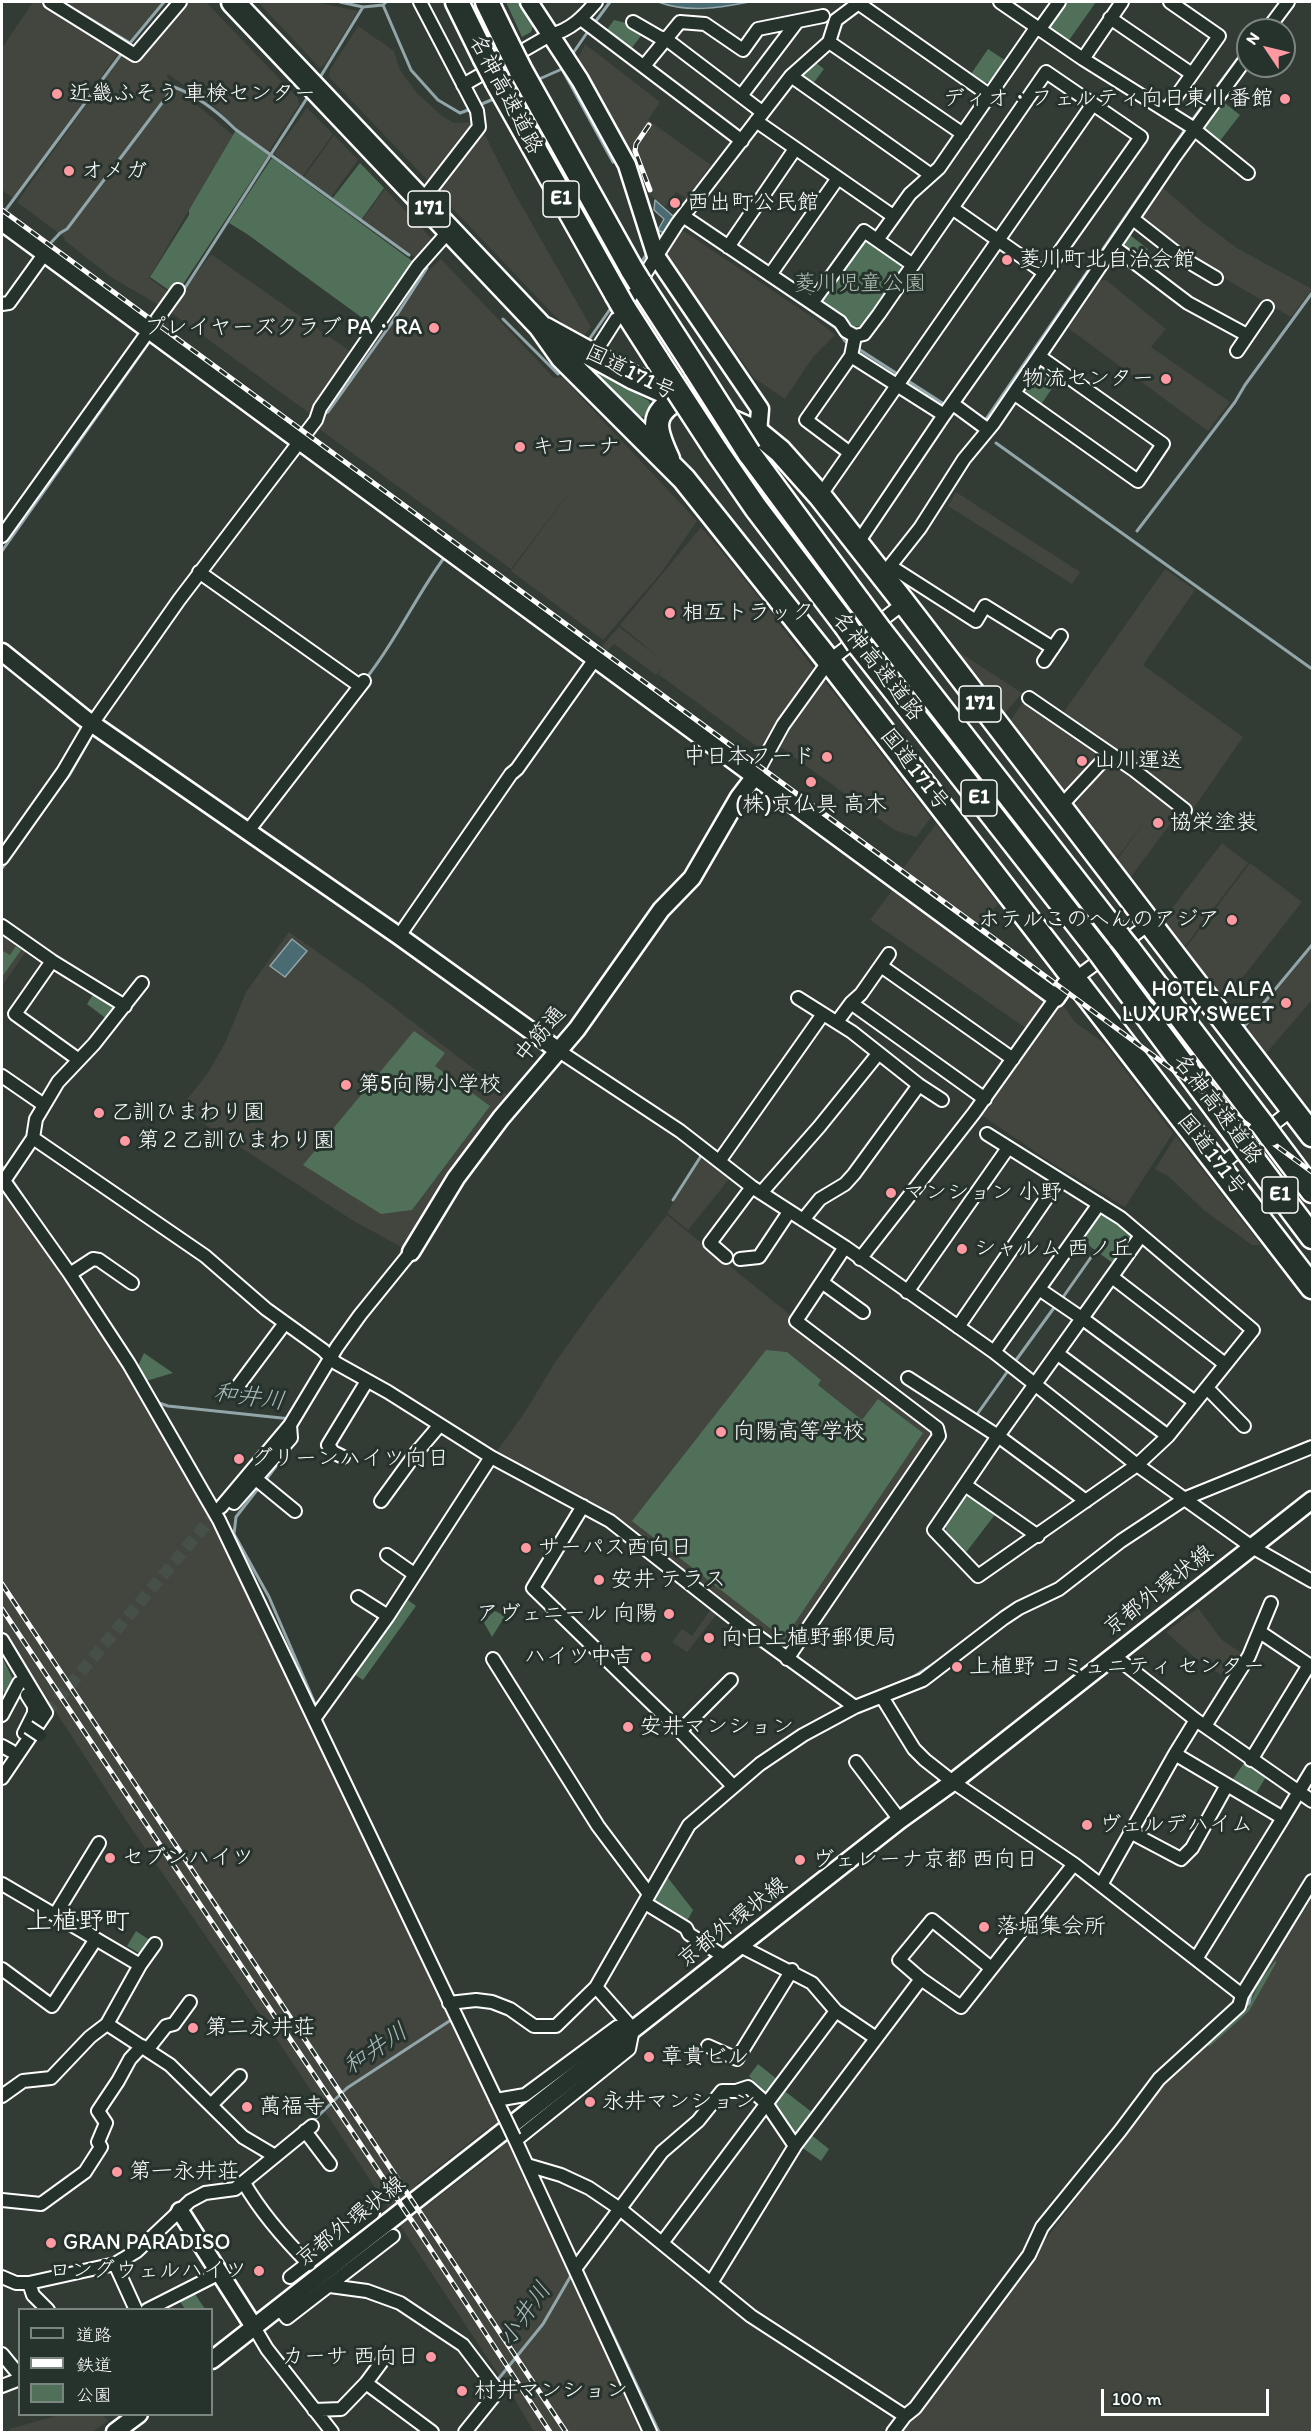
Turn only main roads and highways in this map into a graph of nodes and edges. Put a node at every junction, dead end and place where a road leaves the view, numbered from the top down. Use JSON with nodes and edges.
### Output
{"nodes":[{"id":1,"x":233,"y":2,"type":"edge"},
{"id":2,"x":457,"y":2,"type":"edge"},
{"id":3,"x":487,"y":2,"type":"edge"},
{"id":4,"x":577,"y":355,"type":"junction"},
{"id":5,"x":680,"y":398,"type":"junction"},
{"id":6,"x":754,"y":443,"type":"junction"},
{"id":7,"x":671,"y":465,"type":"junction"},
{"id":8,"x":1312,"y":1135,"type":"edge"},
{"id":9,"x":1312,"y":1191,"type":"edge"},
{"id":10,"x":1312,"y":1237,"type":"edge"},
{"id":11,"x":1312,"y":1287,"type":"edge"}],
"edges":[{"from":1,"to":4,"type":"highway","name":"国道171号","number":"171"},
{"from":2,"to":10,"type":"highway","name":"名神高速道路","number":"E1","bridge":true},
{"from":3,"to":6,"type":"highway","name":"名神高速道路","number":"E1","bridge":true},
{"from":4,"to":5,"type":"highway","name":"国道171号","number":"171"},
{"from":4,"to":7,"type":"highway","name":"国道171号","number":"171"},
{"from":5,"to":6,"type":"highway","name":"国道171号","number":"171"},
{"from":5,"to":7,"type":"highway"},
{"from":6,"to":8,"type":"highway","name":"国道171号","number":"171"},
{"from":6,"to":9,"type":"highway","name":"名神高速道路","number":"E1","bridge":true},
{"from":7,"to":11,"type":"highway","name":"国道171号","number":"171"}]}
